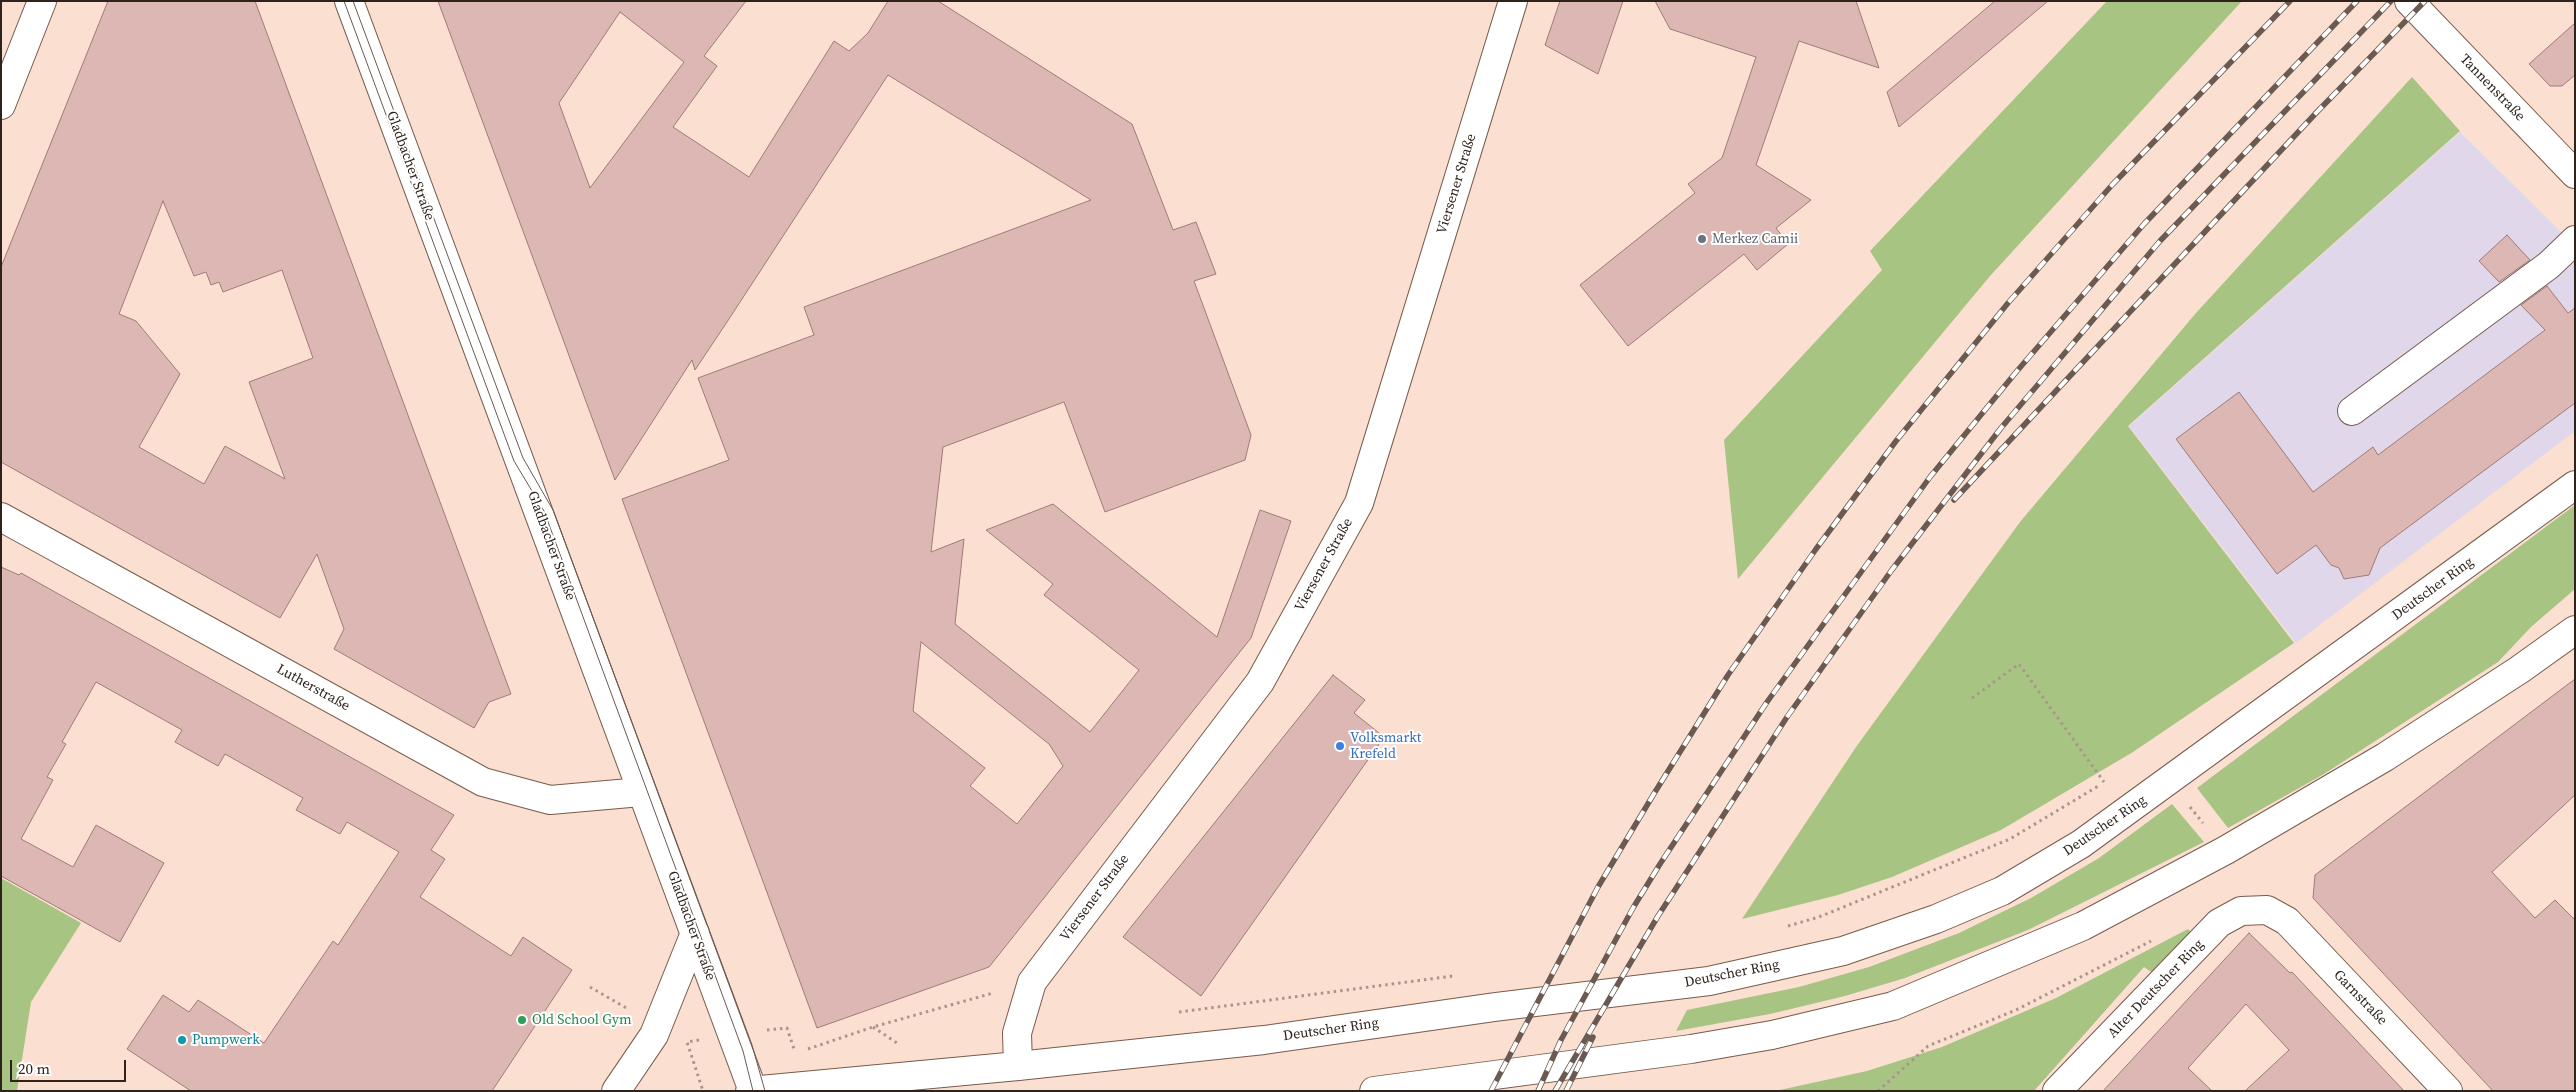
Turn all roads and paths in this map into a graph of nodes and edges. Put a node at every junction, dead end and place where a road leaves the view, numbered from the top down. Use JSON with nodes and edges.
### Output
{"nodes":[{"id":1,"x":42,"y":1,"type":"edge"},
{"id":2,"x":349,"y":1,"type":"edge"},
{"id":3,"x":1513,"y":1,"type":"edge"},
{"id":4,"x":2409,"y":1,"type":"edge"},
{"id":5,"x":1,"y":105,"type":"edge"},
{"id":6,"x":2575,"y":174,"type":"edge"},
{"id":7,"x":2575,"y":240,"type":"edge"},
{"id":8,"x":2352,"y":411,"type":"dead end"},
{"id":9,"x":2575,"y":485,"type":"edge"},
{"id":10,"x":1,"y":518,"type":"edge"},
{"id":11,"x":2575,"y":630,"type":"edge"},
{"id":12,"x":1972,"y":698,"type":"dead end"},
{"id":13,"x":2112,"y":778,"type":"dead end"},
{"id":14,"x":2104,"y":782,"type":"junction"},
{"id":15,"x":641,"y":792,"type":"junction"},
{"id":16,"x":2267,"y":910,"type":"joint"},
{"id":17,"x":1782,"y":927,"type":"dead end"},
{"id":18,"x":694,"y":933,"type":"junction"},
{"id":19,"x":2156,"y":939,"type":"dead end"},
{"id":20,"x":1463,"y":974,"type":"dead end"},
{"id":21,"x":1032,"y":982,"type":"junction"},
{"id":22,"x":590,"y":988,"type":"dead end"},
{"id":23,"x":1177,"y":1012,"type":"dead end"},
{"id":24,"x":658,"y":1025,"type":"junction"},
{"id":25,"x":873,"y":1027,"type":"junction"},
{"id":26,"x":904,"y":1047,"type":"dead end"},
{"id":27,"x":795,"y":1054,"type":"dead end"},
{"id":28,"x":1018,"y":1066,"type":"junction"},
{"id":29,"x":616,"y":1091,"type":"edge"},
{"id":30,"x":752,"y":1091,"type":"edge"},
{"id":31,"x":1374,"y":1091,"type":"edge"},
{"id":32,"x":1878,"y":1091,"type":"edge"},
{"id":33,"x":2057,"y":1091,"type":"edge"},
{"id":34,"x":2448,"y":1091,"type":"edge"}],
"edges":[{"from":1,"to":5,"type":"main road"},
{"from":2,"to":15,"type":"main road","name":"Gladbacher Straße"},
{"from":3,"to":21,"type":"main road","name":"Viersener Straße"},
{"from":4,"to":6,"type":"main road","name":"Tannenstraße"},
{"from":7,"to":8,"type":"main road"},
{"from":9,"to":28,"type":"main road","name":"Deutscher Ring"},
{"from":10,"to":15,"type":"main road","name":"Lutherstraße"},
{"from":11,"to":31,"type":"main road"},
{"from":12,"to":14,"type":"path"},
{"from":13,"to":14,"type":"path"},
{"from":14,"to":17,"type":"path"},
{"from":15,"to":18,"type":"main road","name":"Gladbacher Straße"},
{"from":16,"to":33,"type":"main road","name":"Alter Deutscher Ring"},
{"from":16,"to":34,"type":"main road","name":"Garnstraße"},
{"from":18,"to":24,"type":"main road"},
{"from":18,"to":30,"type":"main road","name":"Gladbacher Straße"},
{"from":19,"to":32,"type":"path"},
{"from":20,"to":23,"type":"path"},
{"from":21,"to":25,"type":"path"},
{"from":21,"to":28,"type":"main road","name":"Viersener Straße"},
{"from":22,"to":24,"type":"path"},
{"from":24,"to":29,"type":"main road"},
{"from":25,"to":26,"type":"path"},
{"from":25,"to":27,"type":"path"},
{"from":28,"to":30,"type":"main road","name":"Deutscher Ring"}]}
